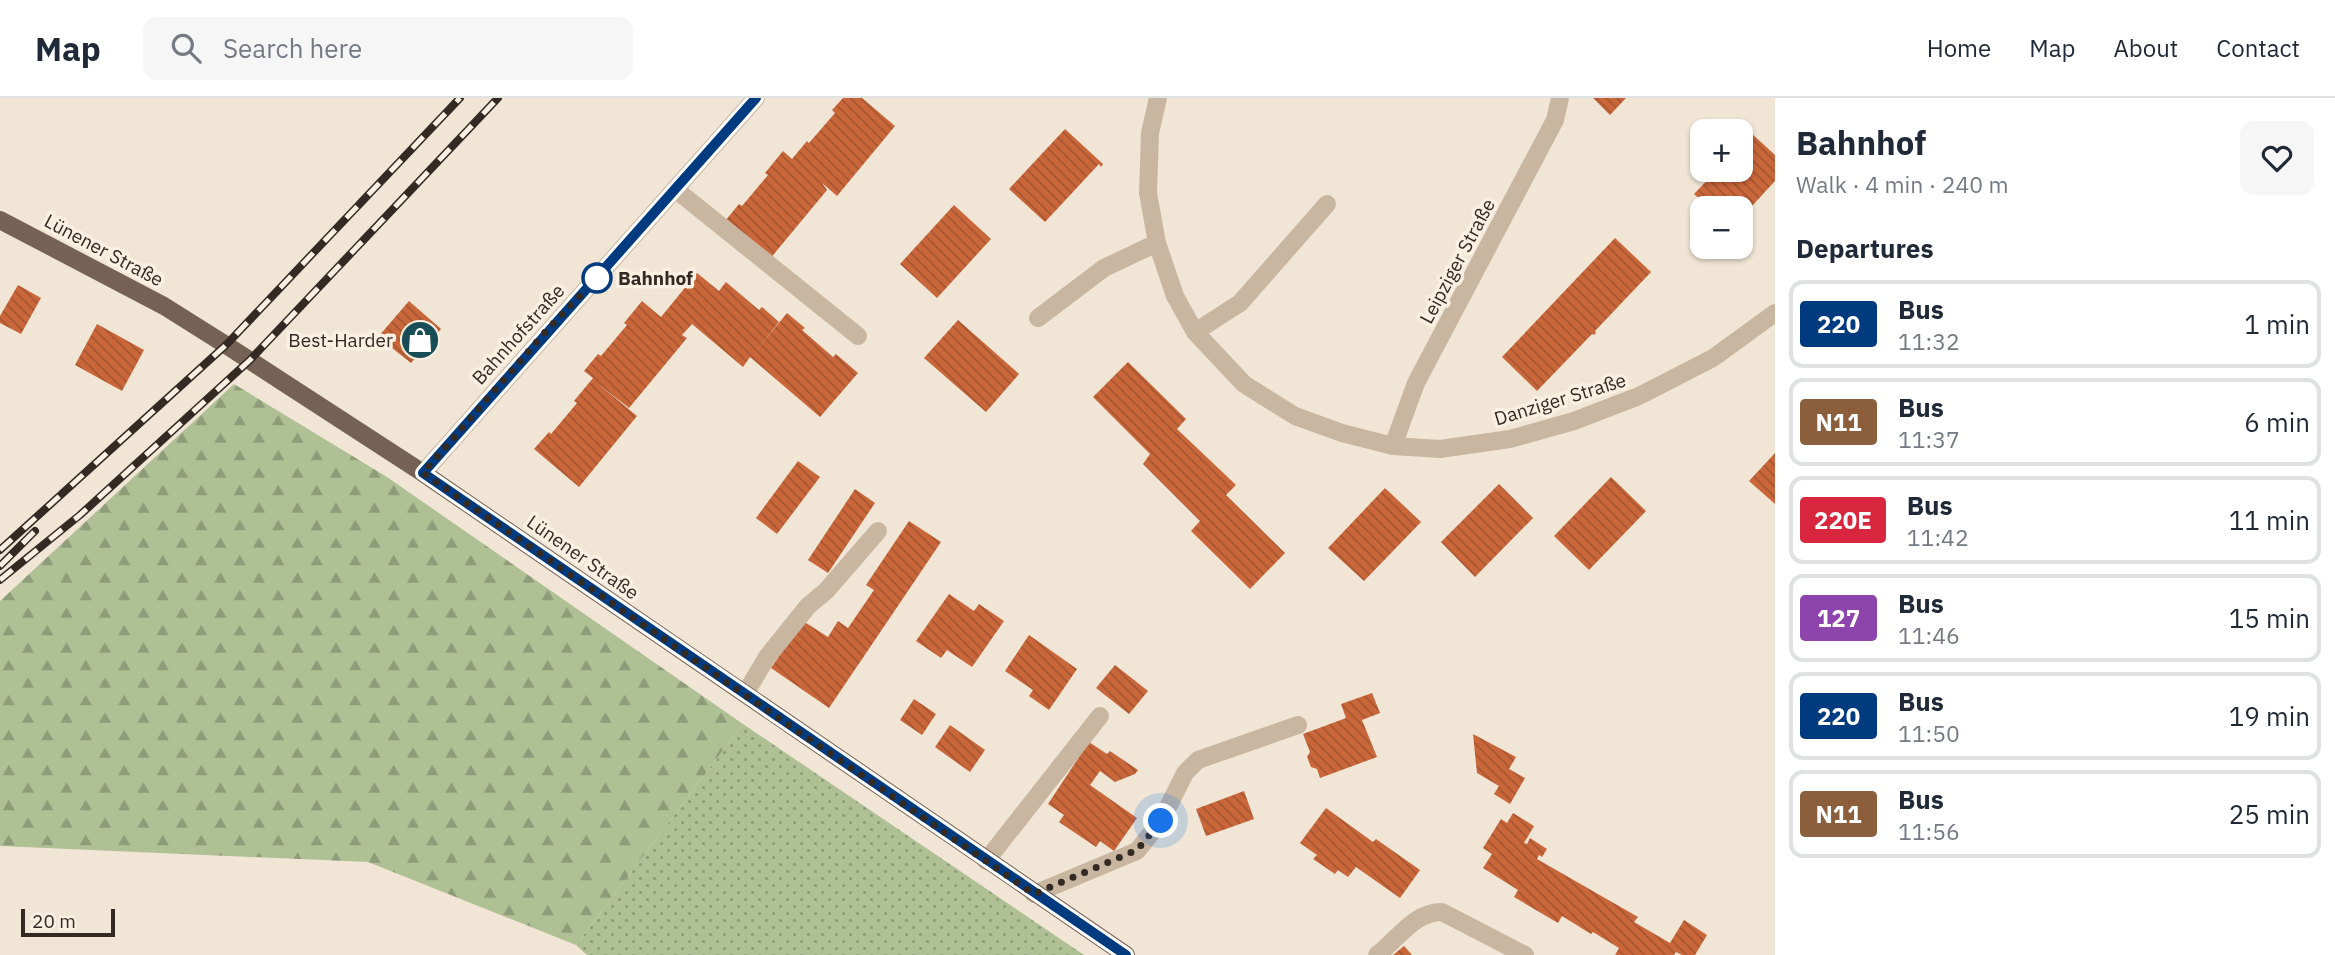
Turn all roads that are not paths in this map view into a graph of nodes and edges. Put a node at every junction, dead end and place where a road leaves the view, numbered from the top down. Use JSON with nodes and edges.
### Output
{"nodes":[{"id":1,"x":756,"y":98,"type":"edge"},
{"id":2,"x":1158,"y":98,"type":"edge"},
{"id":3,"x":1560,"y":98,"type":"edge"},
{"id":4,"x":675,"y":188,"type":"junction"},
{"id":5,"x":1328,"y":204,"type":"dead end"},
{"id":6,"x":0,"y":220,"type":"edge"},
{"id":7,"x":1157,"y":243,"type":"junction"},
{"id":8,"x":1775,"y":313,"type":"edge"},
{"id":9,"x":1038,"y":318,"type":"dead end"},
{"id":10,"x":1195,"y":332,"type":"junction"},
{"id":11,"x":858,"y":336,"type":"dead end"},
{"id":12,"x":1393,"y":446,"type":"junction"},
{"id":13,"x":423,"y":473,"type":"junction"},
{"id":14,"x":878,"y":531,"type":"dead end"},
{"id":15,"x":745,"y":694,"type":"junction"},
{"id":16,"x":1100,"y":716,"type":"dead end"},
{"id":17,"x":1298,"y":725,"type":"dead end"},
{"id":18,"x":986,"y":861,"type":"junction"},
{"id":19,"x":1034,"y":894,"type":"junction"},
{"id":20,"x":1126,"y":955,"type":"edge"},
{"id":21,"x":1377,"y":955,"type":"edge"},
{"id":22,"x":1525,"y":955,"type":"edge"}],
"edges":[{"from":1,"to":4,"type":"street","name":"Bahnhofstraße"},
{"from":2,"to":7,"type":"street","name":"Danziger Straße"},
{"from":3,"to":12,"type":"street","name":"Leipziger Straße"},
{"from":4,"to":11,"type":"street"},
{"from":4,"to":13,"type":"street","name":"Bahnhofstraße"},
{"from":5,"to":10,"type":"street"},
{"from":6,"to":13,"type":"main road","name":"Lünener Straße"},
{"from":7,"to":9,"type":"street"},
{"from":7,"to":10,"type":"street","name":"Danziger Straße"},
{"from":8,"to":12,"type":"street","name":"Danziger Straße"},
{"from":10,"to":12,"type":"street","name":"Danziger Straße"},
{"from":13,"to":15,"type":"main road","name":"Lünener Straße"},
{"from":14,"to":15,"type":"street"},
{"from":15,"to":18,"type":"main road","name":"Lünener Straße"},
{"from":16,"to":18,"type":"street"},
{"from":17,"to":19,"type":"street"},
{"from":18,"to":19,"type":"main road","name":"Lünener Straße"},
{"from":19,"to":20,"type":"main road","name":"Lünener Straße"},
{"from":21,"to":22,"type":"street"}]}
